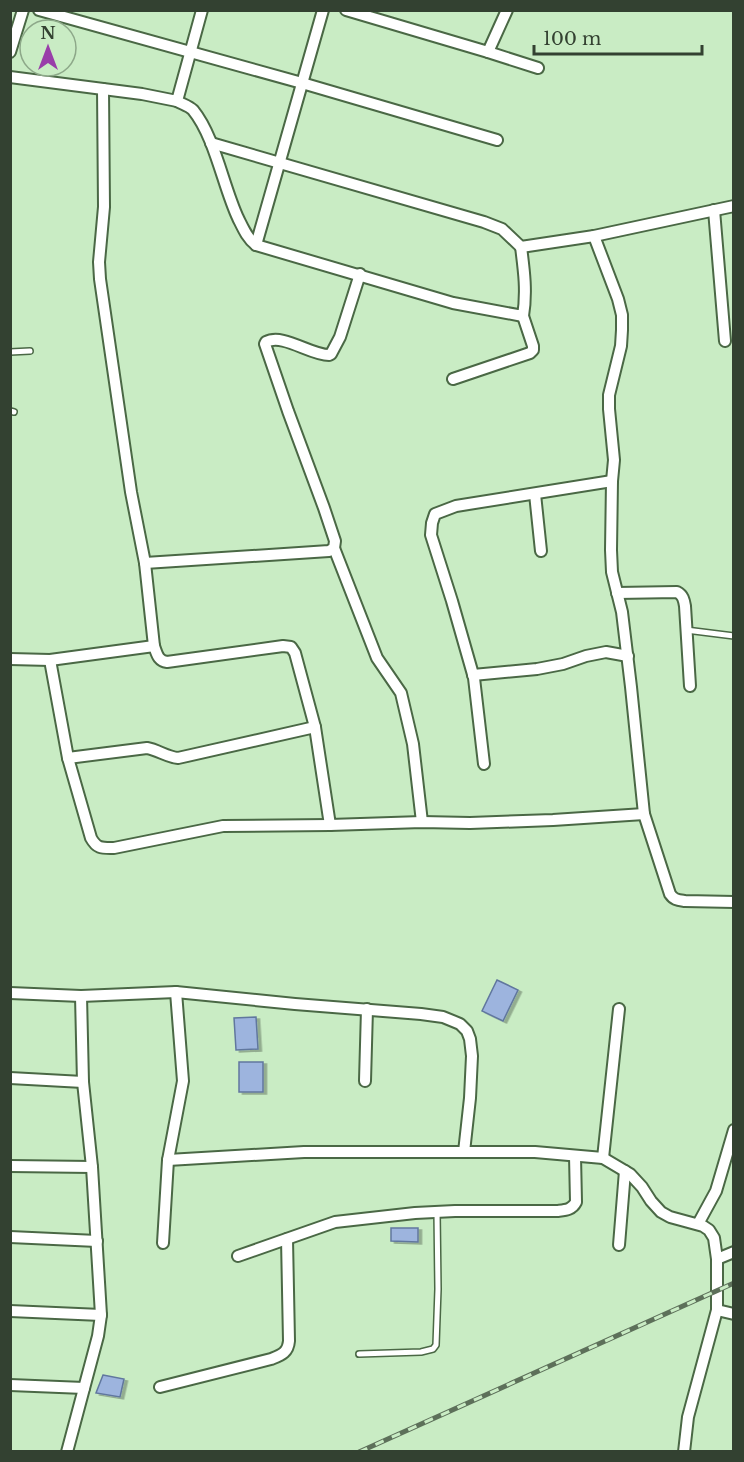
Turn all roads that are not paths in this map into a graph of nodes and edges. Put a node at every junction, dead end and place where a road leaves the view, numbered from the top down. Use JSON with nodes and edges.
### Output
{"nodes":[{"id":1,"x":23,"y":10,"type":"edge"},
{"id":2,"x":39,"y":10,"type":"edge"},
{"id":3,"x":202,"y":10,"type":"edge"},
{"id":4,"x":323,"y":10,"type":"edge"},
{"id":5,"x":346,"y":10,"type":"edge"},
{"id":6,"x":507,"y":10,"type":"edge"},
{"id":7,"x":10,"y":52,"type":"edge"},
{"id":8,"x":488,"y":52,"type":"junction"},
{"id":9,"x":191,"y":53,"type":"junction"},
{"id":10,"x":538,"y":68,"type":"dead end"},
{"id":11,"x":10,"y":77,"type":"edge"},
{"id":12,"x":302,"y":83,"type":"junction"},
{"id":13,"x":103,"y":89,"type":"junction"},
{"id":14,"x":177,"y":101,"type":"junction"},
{"id":15,"x":496,"y":140,"type":"dead end"},
{"id":16,"x":211,"y":143,"type":"junction"},
{"id":17,"x":280,"y":162,"type":"junction"},
{"id":18,"x":734,"y":206,"type":"edge"},
{"id":19,"x":714,"y":210,"type":"junction"},
{"id":20,"x":594,"y":236,"type":"junction"},
{"id":21,"x":256,"y":245,"type":"junction"},
{"id":22,"x":521,"y":247,"type":"junction"},
{"id":23,"x":360,"y":274,"type":"junction"},
{"id":24,"x":523,"y":316,"type":"junction"},
{"id":25,"x":725,"y":342,"type":"dead end"},
{"id":26,"x":30,"y":351,"type":"dead end"},
{"id":27,"x":10,"y":352,"type":"edge"},
{"id":28,"x":453,"y":379,"type":"dead end"},
{"id":29,"x":612,"y":481,"type":"junction"},
{"id":30,"x":535,"y":494,"type":"junction"},
{"id":31,"x":334,"y":548,"type":"junction"},
{"id":32,"x":541,"y":551,"type":"dead end"},
{"id":33,"x":145,"y":563,"type":"junction"},
{"id":34,"x":617,"y":593,"type":"junction"},
{"id":35,"x":686,"y":630,"type":"junction"},
{"id":36,"x":734,"y":636,"type":"edge"},
{"id":37,"x":154,"y":646,"type":"junction"},
{"id":38,"x":628,"y":656,"type":"junction"},
{"id":39,"x":10,"y":659,"type":"edge"},
{"id":40,"x":51,"y":660,"type":"junction"},
{"id":41,"x":473,"y":675,"type":"junction"},
{"id":42,"x":690,"y":686,"type":"dead end"},
{"id":43,"x":315,"y":727,"type":"junction"},
{"id":44,"x":68,"y":758,"type":"junction"},
{"id":45,"x":484,"y":764,"type":"dead end"},
{"id":46,"x":644,"y":814,"type":"junction"},
{"id":47,"x":422,"y":822,"type":"junction"},
{"id":48,"x":330,"y":825,"type":"junction"},
{"id":49,"x":734,"y":902,"type":"edge"},
{"id":50,"x":176,"y":992,"type":"junction"},
{"id":51,"x":10,"y":993,"type":"edge"},
{"id":52,"x":81,"y":996,"type":"junction"},
{"id":53,"x":367,"y":1009,"type":"junction"},
{"id":54,"x":619,"y":1009,"type":"dead end"},
{"id":55,"x":10,"y":1078,"type":"edge"},
{"id":56,"x":364,"y":1081,"type":"dead end"},
{"id":57,"x":83,"y":1082,"type":"junction"},
{"id":58,"x":734,"y":1130,"type":"edge"},
{"id":59,"x":464,"y":1152,"type":"junction"},
{"id":60,"x":575,"y":1156,"type":"junction"},
{"id":61,"x":603,"y":1158,"type":"junction"},
{"id":62,"x":168,"y":1160,"type":"junction"},
{"id":63,"x":10,"y":1166,"type":"edge"},
{"id":64,"x":92,"y":1167,"type":"junction"},
{"id":65,"x":626,"y":1171,"type":"junction"},
{"id":66,"x":437,"y":1212,"type":"junction"},
{"id":67,"x":698,"y":1224,"type":"junction"},
{"id":68,"x":10,"y":1237,"type":"edge"},
{"id":69,"x":287,"y":1239,"type":"junction"},
{"id":70,"x":97,"y":1240,"type":"junction"},
{"id":71,"x":163,"y":1243,"type":"dead end"},
{"id":72,"x":619,"y":1245,"type":"dead end"},
{"id":73,"x":734,"y":1252,"type":"edge"},
{"id":74,"x":238,"y":1256,"type":"dead end"},
{"id":75,"x":717,"y":1259,"type":"junction"},
{"id":76,"x":717,"y":1310,"type":"junction"},
{"id":77,"x":10,"y":1311,"type":"edge"},
{"id":78,"x":734,"y":1314,"type":"edge"},
{"id":79,"x":101,"y":1316,"type":"junction"},
{"id":80,"x":359,"y":1354,"type":"dead end"},
{"id":81,"x":10,"y":1385,"type":"edge"},
{"id":82,"x":160,"y":1387,"type":"dead end"},
{"id":83,"x":84,"y":1388,"type":"junction"},
{"id":84,"x":67,"y":1452,"type":"edge"},
{"id":85,"x":684,"y":1452,"type":"edge"}],
"edges":[{"from":1,"to":7,"type":"street"},
{"from":2,"to":9,"type":"street"},
{"from":3,"to":9,"type":"street"},
{"from":4,"to":12,"type":"street"},
{"from":5,"to":8,"type":"street"},
{"from":6,"to":8,"type":"street"},
{"from":8,"to":10,"type":"street"},
{"from":9,"to":12,"type":"street"},
{"from":9,"to":14,"type":"street"},
{"from":11,"to":13,"type":"street"},
{"from":12,"to":15,"type":"street"},
{"from":12,"to":17,"type":"street"},
{"from":13,"to":14,"type":"street"},
{"from":13,"to":33,"type":"street"},
{"from":14,"to":16,"type":"street"},
{"from":16,"to":17,"type":"street"},
{"from":16,"to":21,"type":"street"},
{"from":17,"to":21,"type":"street"},
{"from":17,"to":22,"type":"street"},
{"from":18,"to":19,"type":"street"},
{"from":19,"to":20,"type":"street"},
{"from":19,"to":25,"type":"street"},
{"from":20,"to":22,"type":"street"},
{"from":20,"to":29,"type":"street"},
{"from":21,"to":23,"type":"street"},
{"from":22,"to":24,"type":"street"},
{"from":23,"to":24,"type":"street"},
{"from":23,"to":31,"type":"street"},
{"from":24,"to":28,"type":"street"},
{"from":26,"to":27,"type":"lane"},
{"from":29,"to":30,"type":"street"},
{"from":29,"to":34,"type":"street"},
{"from":30,"to":32,"type":"street"},
{"from":30,"to":41,"type":"street"},
{"from":31,"to":33,"type":"street"},
{"from":31,"to":47,"type":"street"},
{"from":33,"to":37,"type":"street"},
{"from":34,"to":35,"type":"street"},
{"from":34,"to":38,"type":"street"},
{"from":35,"to":36,"type":"lane"},
{"from":35,"to":42,"type":"street"},
{"from":37,"to":40,"type":"street"},
{"from":37,"to":43,"type":"street"},
{"from":38,"to":41,"type":"street"},
{"from":38,"to":46,"type":"street"},
{"from":39,"to":40,"type":"street"},
{"from":40,"to":44,"type":"street"},
{"from":41,"to":45,"type":"street"},
{"from":43,"to":44,"type":"street"},
{"from":43,"to":48,"type":"street"},
{"from":44,"to":48,"type":"street"},
{"from":46,"to":47,"type":"street"},
{"from":46,"to":49,"type":"street"},
{"from":47,"to":48,"type":"street"},
{"from":50,"to":52,"type":"street"},
{"from":50,"to":53,"type":"street"},
{"from":50,"to":62,"type":"street"},
{"from":51,"to":52,"type":"street"},
{"from":52,"to":57,"type":"street"},
{"from":53,"to":56,"type":"street"},
{"from":53,"to":59,"type":"street"},
{"from":54,"to":61,"type":"street"},
{"from":55,"to":57,"type":"street"},
{"from":57,"to":64,"type":"street"},
{"from":58,"to":67,"type":"street"},
{"from":59,"to":60,"type":"street"},
{"from":59,"to":62,"type":"street"},
{"from":60,"to":61,"type":"street"},
{"from":60,"to":66,"type":"street"},
{"from":61,"to":65,"type":"street"},
{"from":62,"to":71,"type":"street"},
{"from":63,"to":64,"type":"street"},
{"from":64,"to":70,"type":"street"},
{"from":65,"to":67,"type":"street"},
{"from":65,"to":72,"type":"street"},
{"from":66,"to":69,"type":"street"},
{"from":66,"to":80,"type":"lane"},
{"from":67,"to":75,"type":"street"},
{"from":68,"to":70,"type":"street"},
{"from":69,"to":74,"type":"street"},
{"from":69,"to":82,"type":"street"},
{"from":70,"to":79,"type":"street"},
{"from":73,"to":75,"type":"street"},
{"from":75,"to":76,"type":"street"},
{"from":76,"to":78,"type":"street"},
{"from":76,"to":85,"type":"street"},
{"from":77,"to":79,"type":"street"},
{"from":79,"to":83,"type":"street"},
{"from":81,"to":83,"type":"street"},
{"from":83,"to":84,"type":"street"}]}
